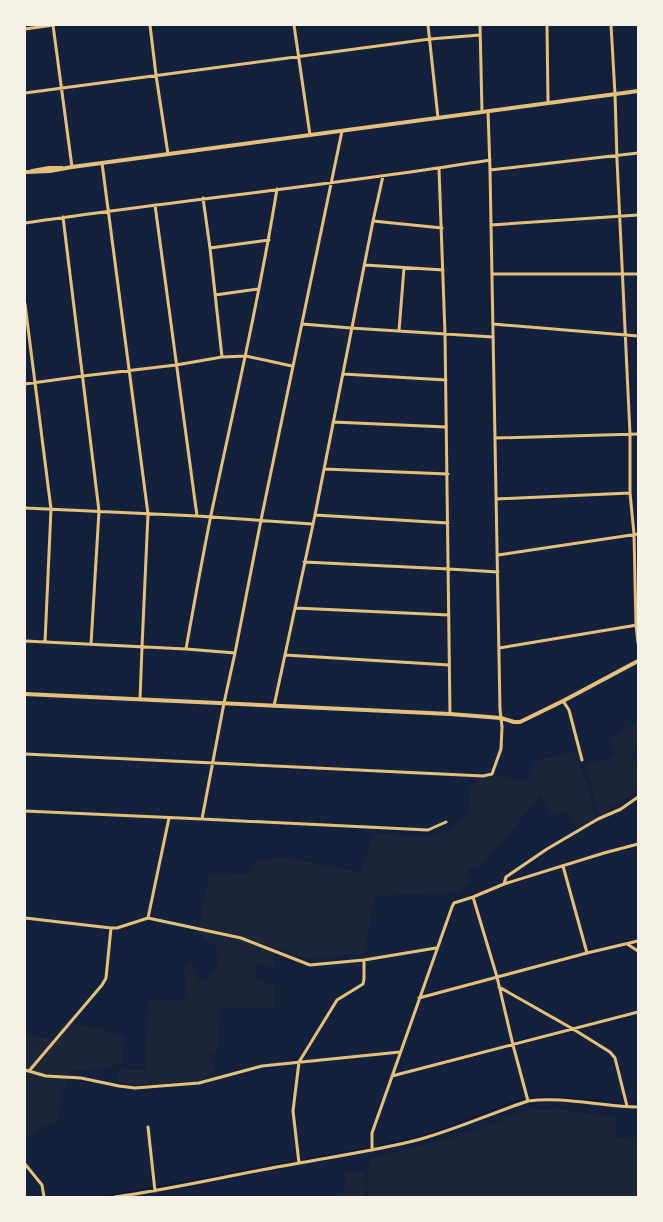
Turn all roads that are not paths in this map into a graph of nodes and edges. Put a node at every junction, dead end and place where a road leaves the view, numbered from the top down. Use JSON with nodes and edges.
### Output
{"nodes":[{"id":1,"x":53,"y":25,"type":"edge"},
{"id":2,"x":150,"y":25,"type":"edge"},
{"id":3,"x":294,"y":25,"type":"edge"},
{"id":4,"x":428,"y":25,"type":"edge"},
{"id":5,"x":480,"y":25,"type":"edge"},
{"id":6,"x":546,"y":25,"type":"edge"},
{"id":7,"x":611,"y":25,"type":"edge"},
{"id":8,"x":25,"y":29,"type":"edge"},
{"id":9,"x":480,"y":35,"type":"junction"},
{"id":10,"x":430,"y":40,"type":"junction"},
{"id":11,"x":298,"y":56,"type":"junction"},
{"id":12,"x":156,"y":75,"type":"junction"},
{"id":13,"x":62,"y":88,"type":"junction"},
{"id":14,"x":638,"y":91,"type":"edge"},
{"id":15,"x":25,"y":93,"type":"edge"},
{"id":16,"x":615,"y":94,"type":"junction"},
{"id":17,"x":548,"y":102,"type":"junction"},
{"id":18,"x":488,"y":111,"type":"junction"},
{"id":19,"x":482,"y":112,"type":"junction"},
{"id":20,"x":438,"y":118,"type":"junction"},
{"id":21,"x":342,"y":131,"type":"junction"},
{"id":22,"x":310,"y":135,"type":"junction"},
{"id":23,"x":638,"y":153,"type":"edge"},
{"id":24,"x":168,"y":154,"type":"junction"},
{"id":25,"x":616,"y":156,"type":"junction"},
{"id":26,"x":490,"y":160,"type":"junction"},
{"id":27,"x":102,"y":163,"type":"junction"},
{"id":28,"x":72,"y":167,"type":"junction"},
{"id":29,"x":439,"y":168,"type":"junction"},
{"id":30,"x":490,"y":170,"type":"junction"},
{"id":31,"x":26,"y":173,"type":"edge"},
{"id":32,"x":383,"y":176,"type":"junction"},
{"id":33,"x":331,"y":184,"type":"junction"},
{"id":34,"x":277,"y":189,"type":"junction"},
{"id":35,"x":203,"y":198,"type":"junction"},
{"id":36,"x":155,"y":205,"type":"junction"},
{"id":37,"x":109,"y":212,"type":"junction"},
{"id":38,"x":638,"y":215,"type":"edge"},
{"id":39,"x":619,"y":216,"type":"junction"},
{"id":40,"x":63,"y":217,"type":"junction"},
{"id":41,"x":372,"y":221,"type":"junction"},
{"id":42,"x":25,"y":223,"type":"edge"},
{"id":43,"x":491,"y":225,"type":"junction"},
{"id":44,"x":442,"y":228,"type":"junction"},
{"id":45,"x":269,"y":240,"type":"junction"},
{"id":46,"x":210,"y":248,"type":"junction"},
{"id":47,"x":365,"y":265,"type":"junction"},
{"id":48,"x":404,"y":268,"type":"junction"},
{"id":49,"x":443,"y":270,"type":"junction"},
{"id":50,"x":492,"y":274,"type":"junction"},
{"id":51,"x":622,"y":274,"type":"junction"},
{"id":52,"x":638,"y":274,"type":"edge"},
{"id":53,"x":258,"y":289,"type":"junction"},
{"id":54,"x":215,"y":295,"type":"junction"},
{"id":55,"x":25,"y":304,"type":"edge"},
{"id":56,"x":301,"y":324,"type":"junction"},
{"id":57,"x":493,"y":324,"type":"junction"},
{"id":58,"x":351,"y":328,"type":"junction"},
{"id":59,"x":399,"y":331,"type":"junction"},
{"id":60,"x":445,"y":334,"type":"junction"},
{"id":61,"x":625,"y":335,"type":"junction"},
{"id":62,"x":638,"y":336,"type":"edge"},
{"id":63,"x":493,"y":337,"type":"junction"},
{"id":64,"x":246,"y":356,"type":"junction"},
{"id":65,"x":222,"y":357,"type":"junction"},
{"id":66,"x":176,"y":365,"type":"junction"},
{"id":67,"x":292,"y":366,"type":"junction"},
{"id":68,"x":130,"y":371,"type":"junction"},
{"id":69,"x":343,"y":374,"type":"junction"},
{"id":70,"x":83,"y":376,"type":"junction"},
{"id":71,"x":446,"y":380,"type":"junction"},
{"id":72,"x":36,"y":383,"type":"junction"},
{"id":73,"x":25,"y":384,"type":"edge"},
{"id":74,"x":333,"y":422,"type":"junction"},
{"id":75,"x":446,"y":427,"type":"junction"},
{"id":76,"x":630,"y":434,"type":"junction"},
{"id":77,"x":638,"y":434,"type":"edge"},
{"id":78,"x":496,"y":438,"type":"junction"},
{"id":79,"x":324,"y":469,"type":"junction"},
{"id":80,"x":448,"y":474,"type":"junction"},
{"id":81,"x":630,"y":493,"type":"junction"},
{"id":82,"x":496,"y":499,"type":"junction"},
{"id":83,"x":25,"y":508,"type":"edge"},
{"id":84,"x":51,"y":510,"type":"junction"},
{"id":85,"x":99,"y":511,"type":"junction"},
{"id":86,"x":148,"y":514,"type":"junction"},
{"id":87,"x":315,"y":515,"type":"junction"},
{"id":88,"x":197,"y":516,"type":"junction"},
{"id":89,"x":211,"y":517,"type":"junction"},
{"id":90,"x":261,"y":520,"type":"junction"},
{"id":91,"x":448,"y":523,"type":"junction"},
{"id":92,"x":312,"y":524,"type":"junction"},
{"id":93,"x":636,"y":534,"type":"edge"},
{"id":94,"x":498,"y":556,"type":"junction"},
{"id":95,"x":304,"y":562,"type":"junction"},
{"id":96,"x":449,"y":569,"type":"junction"},
{"id":97,"x":498,"y":572,"type":"junction"},
{"id":98,"x":295,"y":608,"type":"junction"},
{"id":99,"x":449,"y":614,"type":"junction"},
{"id":100,"x":637,"y":625,"type":"edge"},
{"id":101,"x":25,"y":641,"type":"edge"},
{"id":102,"x":45,"y":642,"type":"junction"},
{"id":103,"x":638,"y":643,"type":"edge"},
{"id":104,"x":91,"y":644,"type":"junction"},
{"id":105,"x":142,"y":647,"type":"junction"},
{"id":106,"x":499,"y":648,"type":"junction"},
{"id":107,"x":186,"y":649,"type":"junction"},
{"id":108,"x":235,"y":653,"type":"junction"},
{"id":109,"x":285,"y":655,"type":"junction"},
{"id":110,"x":638,"y":661,"type":"edge"},
{"id":111,"x":449,"y":665,"type":"junction"},
{"id":112,"x":25,"y":694,"type":"edge"},
{"id":113,"x":140,"y":699,"type":"junction"},
{"id":114,"x":564,"y":701,"type":"junction"},
{"id":115,"x":224,"y":703,"type":"junction"},
{"id":116,"x":274,"y":706,"type":"junction"},
{"id":117,"x":450,"y":714,"type":"junction"},
{"id":118,"x":500,"y":718,"type":"junction"},
{"id":119,"x":25,"y":754,"type":"edge"},
{"id":120,"x":582,"y":760,"type":"dead end"},
{"id":121,"x":213,"y":763,"type":"junction"},
{"id":122,"x":638,"y":797,"type":"edge"},
{"id":123,"x":25,"y":811,"type":"edge"},
{"id":124,"x":169,"y":818,"type":"junction"},
{"id":125,"x":202,"y":819,"type":"junction"},
{"id":126,"x":446,"y":822,"type":"dead end"},
{"id":127,"x":638,"y":844,"type":"edge"},
{"id":128,"x":563,"y":866,"type":"junction"},
{"id":129,"x":504,"y":884,"type":"junction"},
{"id":130,"x":473,"y":897,"type":"junction"},
{"id":131,"x":25,"y":918,"type":"edge"},
{"id":132,"x":148,"y":918,"type":"junction"},
{"id":133,"x":110,"y":928,"type":"junction"},
{"id":134,"x":638,"y":941,"type":"edge"},
{"id":135,"x":626,"y":944,"type":"junction"},
{"id":136,"x":436,"y":948,"type":"junction"},
{"id":137,"x":638,"y":951,"type":"edge"},
{"id":138,"x":587,"y":953,"type":"junction"},
{"id":139,"x":364,"y":960,"type":"junction"},
{"id":140,"x":497,"y":977,"type":"junction"},
{"id":141,"x":498,"y":986,"type":"junction"},
{"id":142,"x":419,"y":998,"type":"junction"},
{"id":143,"x":638,"y":1012,"type":"edge"},
{"id":144,"x":573,"y":1029,"type":"junction"},
{"id":145,"x":513,"y":1045,"type":"junction"},
{"id":146,"x":400,"y":1052,"type":"junction"},
{"id":147,"x":299,"y":1062,"type":"junction"},
{"id":148,"x":27,"y":1070,"type":"edge"},
{"id":149,"x":392,"y":1076,"type":"junction"},
{"id":150,"x":528,"y":1101,"type":"junction"},
{"id":151,"x":627,"y":1106,"type":"junction"},
{"id":152,"x":638,"y":1107,"type":"edge"},
{"id":153,"x":148,"y":1127,"type":"dead end"},
{"id":154,"x":372,"y":1150,"type":"junction"},
{"id":155,"x":299,"y":1163,"type":"junction"},
{"id":156,"x":25,"y":1164,"type":"edge"},
{"id":157,"x":155,"y":1191,"type":"junction"},
{"id":158,"x":44,"y":1197,"type":"edge"},
{"id":159,"x":115,"y":1197,"type":"edge"}],
"edges":[{"from":1,"to":8,"type":"street"},
{"from":1,"to":13,"type":"street"},
{"from":2,"to":12,"type":"street"},
{"from":3,"to":11,"type":"street"},
{"from":4,"to":10,"type":"street"},
{"from":5,"to":9,"type":"street"},
{"from":6,"to":17,"type":"street"},
{"from":7,"to":16,"type":"street"},
{"from":9,"to":10,"type":"street"},
{"from":9,"to":19,"type":"street"},
{"from":10,"to":11,"type":"street"},
{"from":10,"to":20,"type":"street"},
{"from":11,"to":12,"type":"street"},
{"from":11,"to":22,"type":"street"},
{"from":12,"to":13,"type":"street"},
{"from":12,"to":24,"type":"street"},
{"from":13,"to":15,"type":"street"},
{"from":13,"to":28,"type":"street"},
{"from":14,"to":16,"type":"street"},
{"from":16,"to":17,"type":"street"},
{"from":16,"to":25,"type":"street"},
{"from":17,"to":18,"type":"street"},
{"from":18,"to":19,"type":"street"},
{"from":18,"to":26,"type":"street"},
{"from":19,"to":20,"type":"street"},
{"from":20,"to":21,"type":"street"},
{"from":21,"to":22,"type":"street"},
{"from":21,"to":33,"type":"street"},
{"from":22,"to":24,"type":"street"},
{"from":23,"to":25,"type":"street"},
{"from":24,"to":27,"type":"street"},
{"from":25,"to":30,"type":"street"},
{"from":25,"to":39,"type":"street"},
{"from":26,"to":29,"type":"street"},
{"from":26,"to":30,"type":"street"},
{"from":27,"to":28,"type":"street"},
{"from":27,"to":37,"type":"street"},
{"from":28,"to":31,"type":"street"},
{"from":29,"to":32,"type":"street"},
{"from":29,"to":44,"type":"street"},
{"from":30,"to":43,"type":"street"},
{"from":32,"to":33,"type":"street"},
{"from":32,"to":41,"type":"street"},
{"from":33,"to":34,"type":"street"},
{"from":33,"to":56,"type":"street"},
{"from":34,"to":35,"type":"street"},
{"from":34,"to":45,"type":"street"},
{"from":35,"to":36,"type":"street"},
{"from":35,"to":46,"type":"street"},
{"from":36,"to":37,"type":"street"},
{"from":36,"to":66,"type":"street"},
{"from":37,"to":40,"type":"street"},
{"from":37,"to":68,"type":"street"},
{"from":38,"to":39,"type":"street"},
{"from":39,"to":43,"type":"street"},
{"from":39,"to":51,"type":"street"},
{"from":40,"to":42,"type":"street"},
{"from":40,"to":70,"type":"street"},
{"from":41,"to":44,"type":"street"},
{"from":41,"to":47,"type":"street"},
{"from":43,"to":50,"type":"street"},
{"from":44,"to":49,"type":"street"},
{"from":45,"to":46,"type":"street"},
{"from":45,"to":53,"type":"street"},
{"from":46,"to":54,"type":"street"},
{"from":47,"to":48,"type":"street"},
{"from":47,"to":58,"type":"street"},
{"from":48,"to":49,"type":"street"},
{"from":48,"to":59,"type":"street"},
{"from":49,"to":60,"type":"street"},
{"from":50,"to":51,"type":"street"},
{"from":50,"to":57,"type":"street"},
{"from":51,"to":52,"type":"street"},
{"from":51,"to":61,"type":"street"},
{"from":53,"to":54,"type":"street"},
{"from":53,"to":64,"type":"street"},
{"from":54,"to":65,"type":"street"},
{"from":55,"to":72,"type":"street"},
{"from":56,"to":58,"type":"street"},
{"from":56,"to":67,"type":"street"},
{"from":57,"to":61,"type":"street"},
{"from":57,"to":63,"type":"street"},
{"from":58,"to":59,"type":"street"},
{"from":58,"to":69,"type":"street"},
{"from":59,"to":60,"type":"street"},
{"from":60,"to":63,"type":"street"},
{"from":60,"to":71,"type":"street"},
{"from":61,"to":62,"type":"street"},
{"from":61,"to":76,"type":"street"},
{"from":63,"to":78,"type":"street"},
{"from":64,"to":65,"type":"street"},
{"from":64,"to":67,"type":"street"},
{"from":64,"to":89,"type":"street"},
{"from":65,"to":66,"type":"street"},
{"from":66,"to":68,"type":"street"},
{"from":66,"to":88,"type":"street"},
{"from":67,"to":90,"type":"street"},
{"from":68,"to":70,"type":"street"},
{"from":68,"to":86,"type":"street"},
{"from":69,"to":71,"type":"street"},
{"from":69,"to":74,"type":"street"},
{"from":70,"to":72,"type":"street"},
{"from":70,"to":85,"type":"street"},
{"from":71,"to":75,"type":"street"},
{"from":72,"to":73,"type":"street"},
{"from":72,"to":84,"type":"street"},
{"from":74,"to":75,"type":"street"},
{"from":74,"to":79,"type":"street"},
{"from":75,"to":80,"type":"street"},
{"from":76,"to":77,"type":"street"},
{"from":76,"to":78,"type":"street"},
{"from":76,"to":81,"type":"street"},
{"from":78,"to":82,"type":"street"},
{"from":79,"to":80,"type":"street"},
{"from":79,"to":87,"type":"street"},
{"from":80,"to":91,"type":"street"},
{"from":81,"to":82,"type":"street"},
{"from":81,"to":93,"type":"street"},
{"from":82,"to":94,"type":"street"},
{"from":83,"to":84,"type":"street"},
{"from":84,"to":85,"type":"street"},
{"from":84,"to":102,"type":"street"},
{"from":85,"to":86,"type":"street"},
{"from":85,"to":104,"type":"street"},
{"from":86,"to":88,"type":"street"},
{"from":86,"to":105,"type":"street"},
{"from":87,"to":91,"type":"street"},
{"from":87,"to":92,"type":"street"},
{"from":88,"to":89,"type":"street"},
{"from":89,"to":90,"type":"street"},
{"from":89,"to":107,"type":"street"},
{"from":90,"to":92,"type":"street"},
{"from":90,"to":108,"type":"street"},
{"from":91,"to":96,"type":"street"},
{"from":92,"to":95,"type":"street"},
{"from":93,"to":94,"type":"street"},
{"from":93,"to":100,"type":"street"},
{"from":94,"to":97,"type":"street"},
{"from":95,"to":96,"type":"street"},
{"from":95,"to":98,"type":"street"},
{"from":96,"to":97,"type":"street"},
{"from":96,"to":99,"type":"street"},
{"from":97,"to":106,"type":"street"},
{"from":98,"to":99,"type":"street"},
{"from":98,"to":109,"type":"street"},
{"from":99,"to":111,"type":"street"},
{"from":100,"to":103,"type":"street"},
{"from":100,"to":106,"type":"street"},
{"from":101,"to":102,"type":"street"},
{"from":102,"to":104,"type":"street"},
{"from":104,"to":105,"type":"street"},
{"from":105,"to":107,"type":"street"},
{"from":105,"to":113,"type":"street"},
{"from":106,"to":118,"type":"street"},
{"from":107,"to":108,"type":"street"},
{"from":108,"to":115,"type":"street"},
{"from":109,"to":111,"type":"street"},
{"from":109,"to":116,"type":"street"},
{"from":110,"to":114,"type":"street"},
{"from":111,"to":117,"type":"street"},
{"from":112,"to":113,"type":"street"},
{"from":113,"to":115,"type":"street"},
{"from":114,"to":118,"type":"street"},
{"from":114,"to":120,"type":"street"},
{"from":115,"to":116,"type":"street"},
{"from":115,"to":121,"type":"street"},
{"from":116,"to":117,"type":"street"},
{"from":117,"to":118,"type":"street"},
{"from":118,"to":121,"type":"street"},
{"from":119,"to":121,"type":"street"},
{"from":121,"to":125,"type":"street"},
{"from":122,"to":129,"type":"street"},
{"from":123,"to":124,"type":"street"},
{"from":124,"to":125,"type":"street"},
{"from":124,"to":132,"type":"street"},
{"from":125,"to":126,"type":"street"},
{"from":127,"to":128,"type":"street"},
{"from":128,"to":129,"type":"street"},
{"from":128,"to":138,"type":"street"},
{"from":129,"to":130,"type":"street"},
{"from":130,"to":136,"type":"street"},
{"from":130,"to":140,"type":"street"},
{"from":131,"to":133,"type":"street"},
{"from":132,"to":133,"type":"street"},
{"from":132,"to":139,"type":"street"},
{"from":133,"to":148,"type":"street"},
{"from":134,"to":135,"type":"street"},
{"from":135,"to":137,"type":"street"},
{"from":135,"to":138,"type":"street"},
{"from":136,"to":139,"type":"street"},
{"from":136,"to":142,"type":"street"},
{"from":138,"to":140,"type":"street"},
{"from":139,"to":147,"type":"street"},
{"from":140,"to":141,"type":"street"},
{"from":140,"to":142,"type":"street"},
{"from":141,"to":144,"type":"street"},
{"from":141,"to":145,"type":"street"},
{"from":142,"to":146,"type":"street"},
{"from":143,"to":144,"type":"street"},
{"from":144,"to":145,"type":"street"},
{"from":144,"to":151,"type":"street"},
{"from":145,"to":149,"type":"street"},
{"from":145,"to":150,"type":"street"},
{"from":146,"to":147,"type":"street"},
{"from":146,"to":149,"type":"street"},
{"from":147,"to":148,"type":"street"},
{"from":147,"to":155,"type":"street"},
{"from":149,"to":154,"type":"street"},
{"from":150,"to":151,"type":"street"},
{"from":150,"to":154,"type":"street"},
{"from":151,"to":152,"type":"street"},
{"from":153,"to":157,"type":"street"},
{"from":154,"to":155,"type":"street"},
{"from":155,"to":157,"type":"street"},
{"from":156,"to":158,"type":"street"},
{"from":157,"to":159,"type":"street"}]}
